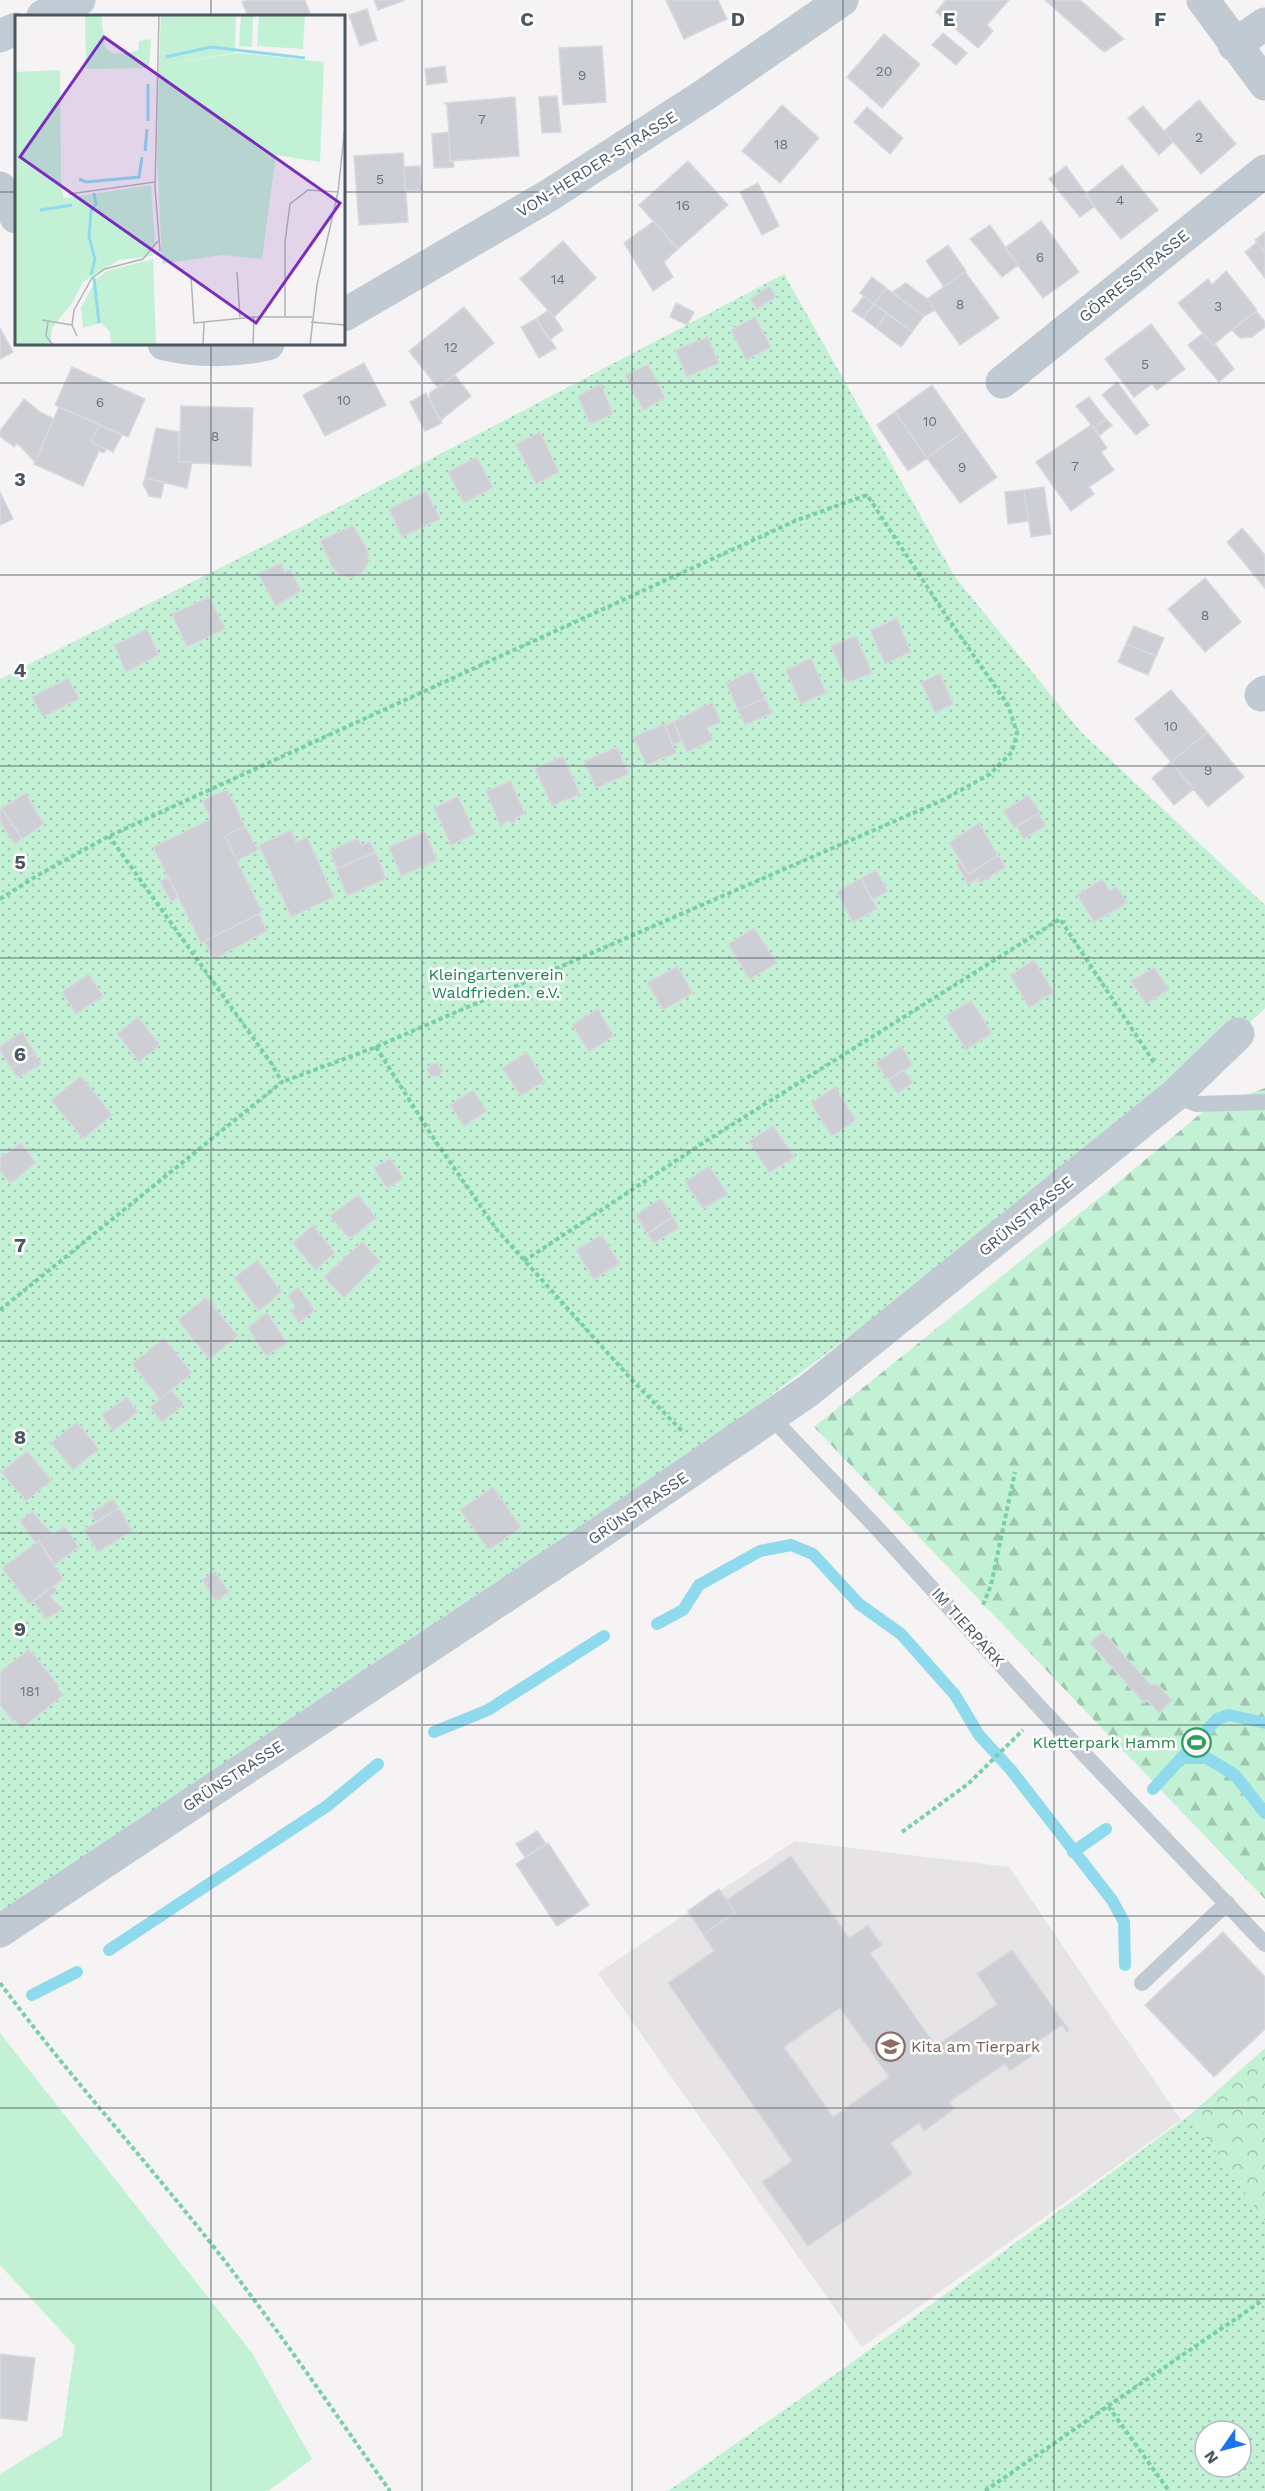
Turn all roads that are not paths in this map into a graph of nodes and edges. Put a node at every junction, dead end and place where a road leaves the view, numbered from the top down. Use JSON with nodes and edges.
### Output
{"nodes":[{"id":1,"x":79,"y":0,"type":"edge"},
{"id":2,"x":842,"y":0,"type":"edge"},
{"id":3,"x":1203,"y":0,"type":"edge"},
{"id":4,"x":45,"y":15,"type":"edge"},
{"id":5,"x":1265,"y":24,"type":"edge"},
{"id":6,"x":15,"y":29,"type":"edge"},
{"id":7,"x":0,"y":36,"type":"edge"},
{"id":8,"x":1234,"y":45,"type":"junction"},
{"id":9,"x":1265,"y":84,"type":"edge"},
{"id":10,"x":1265,"y":171,"type":"edge"},
{"id":11,"x":0,"y":188,"type":"edge"},
{"id":12,"x":15,"y":215,"type":"edge"},
{"id":13,"x":345,"y":314,"type":"edge"},
{"id":14,"x":172,"y":345,"type":"edge"},
{"id":15,"x":263,"y":345,"type":"edge"},
{"id":16,"x":1002,"y":382,"type":"dead end"},
{"id":17,"x":1238,"y":1034,"type":"dead end"},
{"id":18,"x":1175,"y":1095,"type":"junction"},
{"id":19,"x":1265,"y":1102,"type":"edge"},
{"id":20,"x":770,"y":1416,"type":"junction"},
{"id":21,"x":1227,"y":1903,"type":"junction"},
{"id":22,"x":0,"y":1931,"type":"edge"},
{"id":23,"x":1265,"y":1944,"type":"edge"},
{"id":24,"x":1142,"y":1983,"type":"dead end"}],
"edges":[{"from":1,"to":4,"type":"street"},
{"from":2,"to":13,"type":"street","name":"VON-HERDER-STRASSE"},
{"from":3,"to":8,"type":"street"},
{"from":5,"to":8,"type":"street"},
{"from":6,"to":7,"type":"street"},
{"from":8,"to":9,"type":"street"},
{"from":10,"to":16,"type":"street","name":"GÖRRESSTRASSE"},
{"from":11,"to":12,"type":"street"},
{"from":14,"to":15,"type":"street"},
{"from":17,"to":18,"type":"street","name":"GRÜNSTRASSE"},
{"from":18,"to":19,"type":"lane"},
{"from":18,"to":20,"type":"street","name":"GRÜNSTRASSE"},
{"from":20,"to":21,"type":"lane","name":"IM TIERPARK"},
{"from":20,"to":22,"type":"street","name":"GRÜNSTRASSE"},
{"from":21,"to":23,"type":"lane","name":"IM TIERPARK"},
{"from":21,"to":24,"type":"lane"}]}
